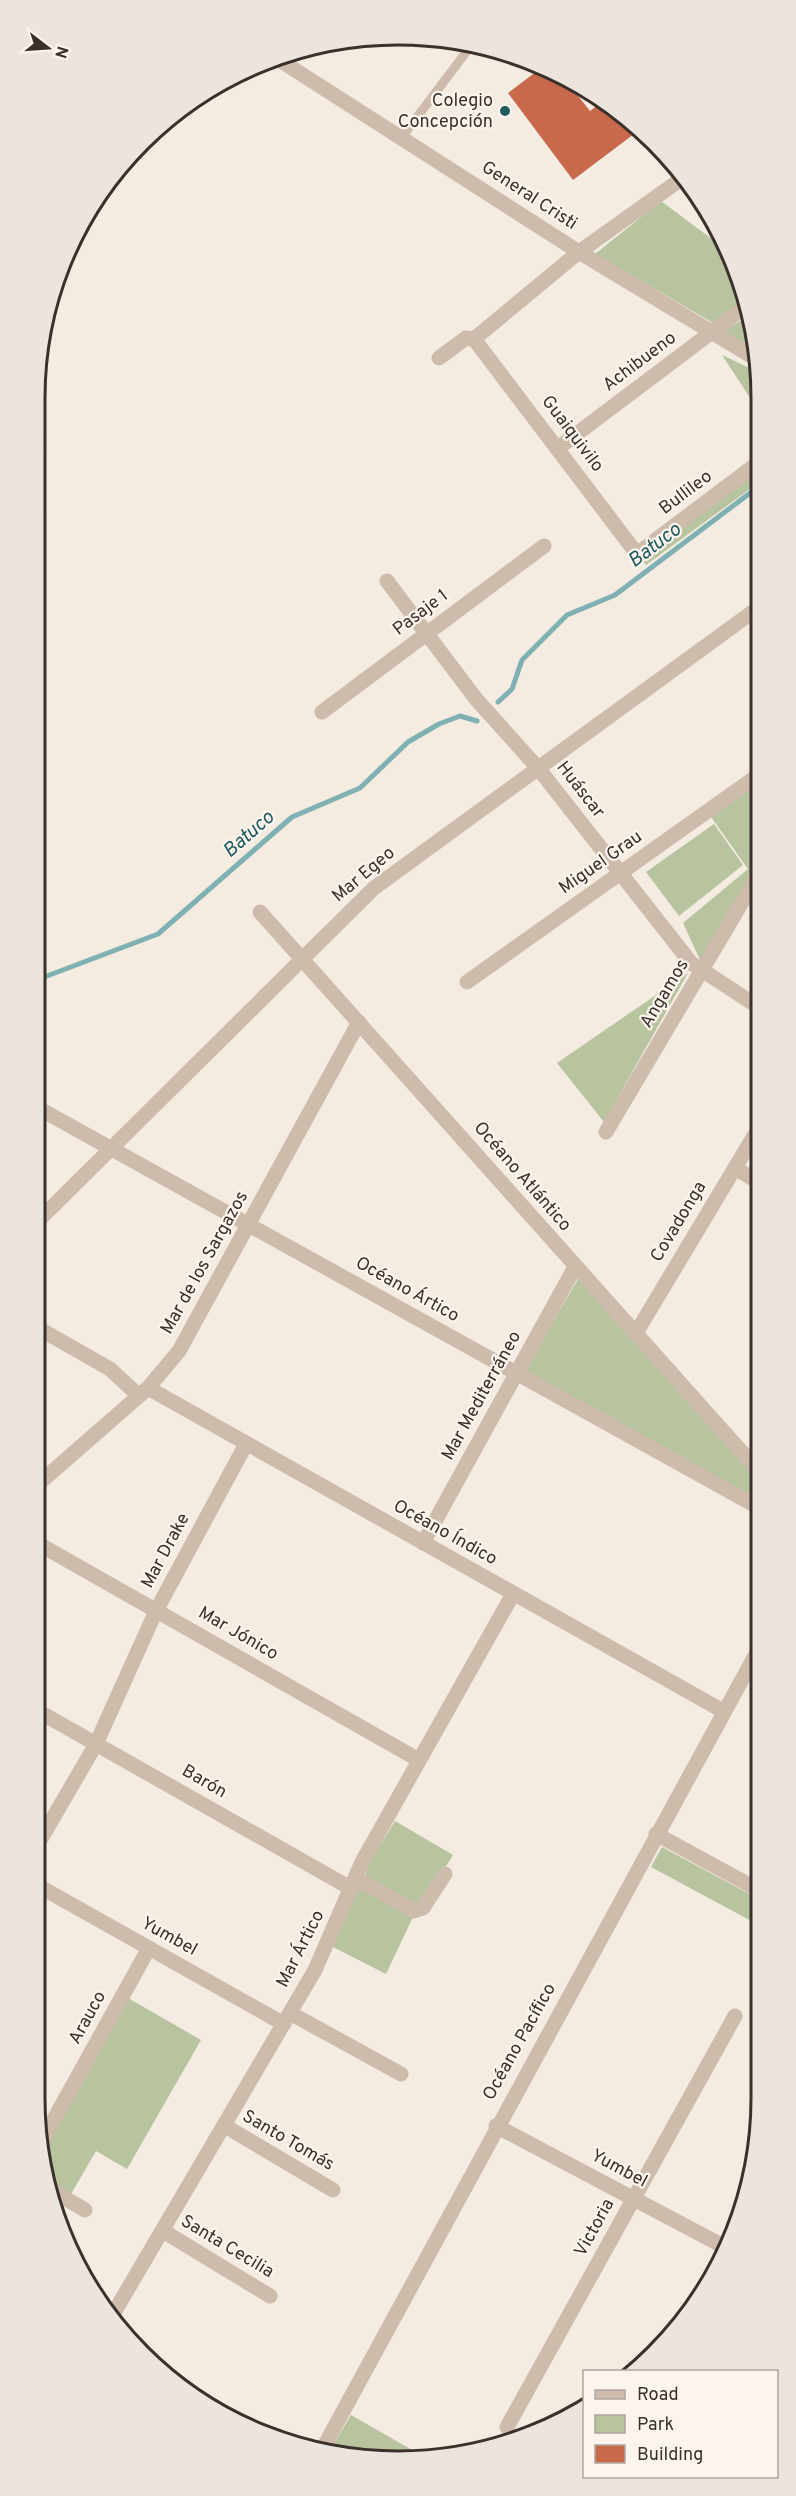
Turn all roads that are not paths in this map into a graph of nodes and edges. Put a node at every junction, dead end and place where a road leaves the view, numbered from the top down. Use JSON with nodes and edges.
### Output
{"nodes":[{"id":1,"x":466,"y":52,"type":"edge"},
{"id":2,"x":285,"y":64,"type":"edge"},
{"id":3,"x":402,"y":137,"type":"junction"},
{"id":4,"x":677,"y":182,"type":"edge"},
{"id":5,"x":579,"y":252,"type":"junction"},
{"id":6,"x":740,"y":311,"type":"edge"},
{"id":7,"x":711,"y":332,"type":"junction"},
{"id":8,"x":474,"y":339,"type":"junction"},
{"id":9,"x":748,"y":354,"type":"edge"},
{"id":10,"x":439,"y":358,"type":"dead end"},
{"id":11,"x":558,"y":448,"type":"junction"},
{"id":12,"x":751,"y":468,"type":"edge"},
{"id":13,"x":544,"y":546,"type":"dead end"},
{"id":14,"x":637,"y":554,"type":"joint"},
{"id":15,"x":387,"y":581,"type":"dead end"},
{"id":16,"x":751,"y":613,"type":"edge"},
{"id":17,"x":426,"y":634,"type":"junction"},
{"id":18,"x":322,"y":712,"type":"dead end"},
{"id":19,"x":538,"y":768,"type":"junction"},
{"id":20,"x":751,"y":782,"type":"edge"},
{"id":21,"x":620,"y":874,"type":"junction"},
{"id":22,"x":751,"y":887,"type":"edge"},
{"id":23,"x":260,"y":912,"type":"dead end"},
{"id":24,"x":303,"y":958,"type":"junction"},
{"id":25,"x":701,"y":972,"type":"junction"},
{"id":26,"x":466,"y":982,"type":"dead end"},
{"id":27,"x":751,"y":1002,"type":"edge"},
{"id":28,"x":359,"y":1022,"type":"junction"},
{"id":29,"x":45,"y":1112,"type":"edge"},
{"id":30,"x":606,"y":1132,"type":"dead end"},
{"id":31,"x":751,"y":1141,"type":"edge"},
{"id":32,"x":111,"y":1149,"type":"junction"},
{"id":33,"x":735,"y":1167,"type":"junction"},
{"id":34,"x":751,"y":1177,"type":"edge"},
{"id":35,"x":45,"y":1214,"type":"edge"},
{"id":36,"x":248,"y":1225,"type":"junction"},
{"id":37,"x":575,"y":1267,"type":"junction"},
{"id":38,"x":45,"y":1332,"type":"edge"},
{"id":39,"x":636,"y":1333,"type":"junction"},
{"id":40,"x":517,"y":1374,"type":"junction"},
{"id":41,"x":143,"y":1392,"type":"junction"},
{"id":42,"x":246,"y":1444,"type":"junction"},
{"id":43,"x":751,"y":1462,"type":"edge"},
{"id":44,"x":45,"y":1478,"type":"edge"},
{"id":45,"x":751,"y":1503,"type":"edge"},
{"id":46,"x":423,"y":1543,"type":"junction"},
{"id":47,"x":45,"y":1548,"type":"edge"},
{"id":48,"x":513,"y":1594,"type":"junction"},
{"id":49,"x":156,"y":1611,"type":"junction"},
{"id":50,"x":751,"y":1663,"type":"edge"},
{"id":51,"x":723,"y":1712,"type":"junction"},
{"id":52,"x":45,"y":1715,"type":"edge"},
{"id":53,"x":96,"y":1744,"type":"junction"},
{"id":54,"x":419,"y":1760,"type":"junction"},
{"id":55,"x":45,"y":1833,"type":"edge"},
{"id":56,"x":656,"y":1834,"type":"junction"},
{"id":57,"x":445,"y":1874,"type":"dead end"},
{"id":58,"x":354,"y":1883,"type":"junction"},
{"id":59,"x":751,"y":1886,"type":"edge"},
{"id":60,"x":45,"y":1890,"type":"edge"},
{"id":61,"x":149,"y":1948,"type":"junction"},
{"id":62,"x":735,"y":2016,"type":"dead end"},
{"id":63,"x":287,"y":2019,"type":"junction"},
{"id":64,"x":401,"y":2074,"type":"dead end"},
{"id":65,"x":496,"y":2126,"type":"junction"},
{"id":66,"x":225,"y":2127,"type":"junction"},
{"id":67,"x":47,"y":2132,"type":"edge"},
{"id":68,"x":333,"y":2190,"type":"dead end"},
{"id":69,"x":59,"y":2194,"type":"edge"},
{"id":70,"x":634,"y":2199,"type":"junction"},
{"id":71,"x":85,"y":2210,"type":"dead end"},
{"id":72,"x":163,"y":2231,"type":"junction"},
{"id":73,"x":719,"y":2244,"type":"edge"},
{"id":74,"x":270,"y":2296,"type":"dead end"},
{"id":75,"x":116,"y":2310,"type":"edge"},
{"id":76,"x":507,"y":2427,"type":"dead end"},
{"id":77,"x":326,"y":2443,"type":"edge"}],
"edges":[{"from":1,"to":3,"type":"lane"},
{"from":2,"to":3,"type":"street","name":"General Cristi"},
{"from":3,"to":5,"type":"street","name":"General Cristi"},
{"from":4,"to":5,"type":"street"},
{"from":5,"to":7,"type":"street","name":"General Cristi"},
{"from":5,"to":8,"type":"street"},
{"from":6,"to":7,"type":"street","name":"Achibueno"},
{"from":7,"to":9,"type":"street","name":"General Cristi"},
{"from":7,"to":11,"type":"street","name":"Achibueno"},
{"from":8,"to":10,"type":"street"},
{"from":8,"to":11,"type":"street","name":"Guaiquivilo"},
{"from":11,"to":14,"type":"street","name":"Guaiquivilo"},
{"from":12,"to":14,"type":"street","name":"Bullileo"},
{"from":13,"to":17,"type":"street","name":"Pasaje 1"},
{"from":15,"to":17,"type":"street","name":"Huáscar"},
{"from":16,"to":19,"type":"street","name":"Mar Egeo"},
{"from":17,"to":18,"type":"street","name":"Pasaje 1"},
{"from":17,"to":19,"type":"street","name":"Huáscar"},
{"from":19,"to":21,"type":"street","name":"Huáscar"},
{"from":19,"to":24,"type":"street","name":"Mar Egeo"},
{"from":20,"to":21,"type":"street","name":"Miguel Grau"},
{"from":21,"to":25,"type":"street","name":"Huáscar"},
{"from":21,"to":26,"type":"street","name":"Miguel Grau"},
{"from":22,"to":25,"type":"street","name":"Angamos"},
{"from":23,"to":24,"type":"street","name":"Océano Atlántico"},
{"from":24,"to":28,"type":"street","name":"Océano Atlántico"},
{"from":24,"to":32,"type":"street","name":"Mar Egeo"},
{"from":25,"to":27,"type":"street","name":"Huáscar"},
{"from":25,"to":30,"type":"street","name":"Angamos"},
{"from":28,"to":36,"type":"street","name":"Mar de los Sargazos"},
{"from":28,"to":37,"type":"street","name":"Océano Atlántico"},
{"from":29,"to":32,"type":"street","name":"Océano Ártico"},
{"from":31,"to":33,"type":"street","name":"Covadonga"},
{"from":32,"to":35,"type":"street","name":"Mar Egeo"},
{"from":32,"to":36,"type":"street","name":"Océano Ártico"},
{"from":33,"to":34,"type":"street"},
{"from":33,"to":39,"type":"street","name":"Covadonga"},
{"from":36,"to":40,"type":"street","name":"Océano Ártico"},
{"from":36,"to":41,"type":"street","name":"Mar de los Sargazos"},
{"from":37,"to":39,"type":"street","name":"Océano Atlántico"},
{"from":37,"to":40,"type":"street","name":"Mar Mediterráneo"},
{"from":38,"to":41,"type":"street","name":"Océano Índico"},
{"from":39,"to":43,"type":"street","name":"Océano Atlántico"},
{"from":40,"to":45,"type":"street","name":"Océano Ártico"},
{"from":40,"to":46,"type":"street","name":"Mar Mediterráneo"},
{"from":41,"to":42,"type":"street","name":"Océano Índico"},
{"from":41,"to":44,"type":"street","name":"Mar de los Sargazos"},
{"from":42,"to":46,"type":"street","name":"Océano Índico"},
{"from":42,"to":49,"type":"street","name":"Mar Drake"},
{"from":46,"to":48,"type":"street","name":"Océano Índico"},
{"from":47,"to":49,"type":"street","name":"Mar Jónico"},
{"from":48,"to":51,"type":"street","name":"Océano Índico"},
{"from":48,"to":54,"type":"street","name":"Mar Ártico"},
{"from":49,"to":53,"type":"street","name":"Mar Drake"},
{"from":49,"to":54,"type":"street","name":"Mar Jónico"},
{"from":50,"to":51,"type":"street","name":"Océano Pacífico"},
{"from":51,"to":56,"type":"street","name":"Océano Pacífico"},
{"from":52,"to":53,"type":"street","name":"Barón"},
{"from":53,"to":55,"type":"street","name":"Mar Drake"},
{"from":53,"to":58,"type":"street","name":"Barón"},
{"from":54,"to":58,"type":"street","name":"Mar Ártico"},
{"from":56,"to":59,"type":"street"},
{"from":56,"to":65,"type":"street","name":"Océano Pacífico"},
{"from":57,"to":58,"type":"street","name":"Barón"},
{"from":58,"to":63,"type":"street","name":"Mar Ártico"},
{"from":60,"to":61,"type":"street","name":"Yumbel"},
{"from":61,"to":63,"type":"street","name":"Yumbel"},
{"from":61,"to":67,"type":"street","name":"Arauco"},
{"from":62,"to":70,"type":"street","name":"Victoria"},
{"from":63,"to":64,"type":"street","name":"Yumbel"},
{"from":63,"to":66,"type":"street","name":"Mar Ártico"},
{"from":65,"to":70,"type":"street","name":"Yumbel"},
{"from":65,"to":77,"type":"street","name":"Océano Pacífico"},
{"from":66,"to":68,"type":"street","name":"Santo Tomás"},
{"from":66,"to":72,"type":"street","name":"Mar Ártico"},
{"from":69,"to":71,"type":"street"},
{"from":70,"to":73,"type":"street","name":"Yumbel"},
{"from":70,"to":76,"type":"street","name":"Victoria"},
{"from":72,"to":74,"type":"street","name":"Santa Cecilia"},
{"from":72,"to":75,"type":"street","name":"Mar Ártico"}]}
